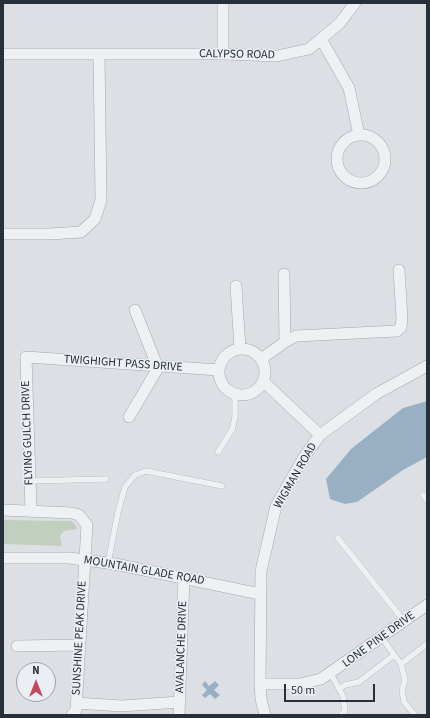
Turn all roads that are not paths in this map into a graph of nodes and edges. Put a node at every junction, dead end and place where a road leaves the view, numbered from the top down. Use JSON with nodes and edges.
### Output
{"nodes":[{"id":1,"x":223,"y":3,"type":"edge"},
{"id":2,"x":355,"y":3,"type":"edge"},
{"id":3,"x":321,"y":39,"type":"junction"},
{"id":4,"x":3,"y":54,"type":"edge"},
{"id":5,"x":99,"y":54,"type":"junction"},
{"id":6,"x":223,"y":54,"type":"junction"},
{"id":7,"x":359,"y":135,"type":"junction"},
{"id":8,"x":3,"y":234,"type":"edge"},
{"id":9,"x":399,"y":270,"type":"dead end"},
{"id":10,"x":284,"y":274,"type":"dead end"},
{"id":11,"x":236,"y":286,"type":"dead end"},
{"id":12,"x":135,"y":310,"type":"dead end"},
{"id":13,"x":284,"y":342,"type":"junction"},
{"id":14,"x":240,"y":349,"type":"junction"},
{"id":15,"x":26,"y":357,"type":"joint"},
{"id":16,"x":261,"y":359,"type":"junction"},
{"id":17,"x":158,"y":366,"type":"junction"},
{"id":18,"x":427,"y":366,"type":"edge"},
{"id":19,"x":219,"y":370,"type":"junction"},
{"id":20,"x":264,"y":382,"type":"junction"},
{"id":21,"x":235,"y":394,"type":"junction"},
{"id":22,"x":129,"y":417,"type":"dead end"},
{"id":23,"x":320,"y":435,"type":"junction"},
{"id":24,"x":218,"y":452,"type":"dead end"},
{"id":25,"x":106,"y":479,"type":"dead end"},
{"id":26,"x":30,"y":481,"type":"junction"},
{"id":27,"x":222,"y":486,"type":"dead end"},
{"id":28,"x":423,"y":495,"type":"dead end"},
{"id":29,"x":427,"y":500,"type":"edge"},
{"id":30,"x":3,"y":510,"type":"edge"},
{"id":31,"x":31,"y":510,"type":"junction"},
{"id":32,"x":338,"y":538,"type":"dead end"},
{"id":33,"x":3,"y":558,"type":"edge"},
{"id":34,"x":85,"y":560,"type":"junction"},
{"id":35,"x":108,"y":563,"type":"junction"},
{"id":36,"x":184,"y":578,"type":"junction"},
{"id":37,"x":260,"y":594,"type":"junction"},
{"id":38,"x":427,"y":605,"type":"edge"},
{"id":39,"x":405,"y":621,"type":"junction"},
{"id":40,"x":382,"y":638,"type":"junction"},
{"id":41,"x":427,"y":644,"type":"edge"},
{"id":42,"x":80,"y":645,"type":"junction"},
{"id":43,"x":17,"y":646,"type":"dead end"},
{"id":44,"x":394,"y":655,"type":"junction"},
{"id":45,"x":401,"y":664,"type":"junction"},
{"id":46,"x":331,"y":674,"type":"junction"},
{"id":47,"x":260,"y":684,"type":"junction"},
{"id":48,"x":339,"y":689,"type":"junction"},
{"id":49,"x":76,"y":702,"type":"junction"},
{"id":50,"x":179,"y":702,"type":"junction"},
{"id":51,"x":72,"y":715,"type":"edge"},
{"id":52,"x":180,"y":715,"type":"edge"},
{"id":53,"x":265,"y":715,"type":"edge"},
{"id":54,"x":340,"y":715,"type":"edge"},
{"id":55,"x":414,"y":715,"type":"edge"}],
"edges":[{"from":1,"to":6,"type":"street"},
{"from":2,"to":3,"type":"street","name":"CALYPSO ROAD"},
{"from":3,"to":6,"type":"street","name":"CALYPSO ROAD"},
{"from":3,"to":7,"type":"street"},
{"from":4,"to":5,"type":"street","name":"CALYPSO ROAD"},
{"from":5,"to":6,"type":"street","name":"CALYPSO ROAD"},
{"from":5,"to":8,"type":"street"},
{"from":7,"to":7,"type":"street"},
{"from":9,"to":13,"type":"street"},
{"from":10,"to":13,"type":"street"},
{"from":11,"to":14,"type":"street"},
{"from":12,"to":17,"type":"street"},
{"from":13,"to":16,"type":"street"},
{"from":14,"to":16,"type":"street"},
{"from":14,"to":19,"type":"street"},
{"from":15,"to":17,"type":"street","name":"TWIGHIGHT PASS DRIVE"},
{"from":15,"to":26,"type":"street","name":"FLYING GULCH DRIVE"},
{"from":16,"to":20,"type":"street"},
{"from":17,"to":19,"type":"street","name":"TWIGHIGHT PASS DRIVE"},
{"from":17,"to":22,"type":"street"},
{"from":18,"to":23,"type":"street","name":"WIGMAN ROAD"},
{"from":19,"to":21,"type":"street"},
{"from":20,"to":21,"type":"street"},
{"from":20,"to":23,"type":"street"},
{"from":21,"to":24,"type":"lane"},
{"from":23,"to":37,"type":"street","name":"WIGMAN ROAD"},
{"from":25,"to":26,"type":"lane"},
{"from":26,"to":31,"type":"street","name":"FLYING GULCH DRIVE"},
{"from":27,"to":35,"type":"lane"},
{"from":28,"to":29,"type":"lane"},
{"from":30,"to":31,"type":"street"},
{"from":31,"to":34,"type":"street","name":"SUNSHINE PEAK DRIVE"},
{"from":32,"to":39,"type":"lane"},
{"from":33,"to":34,"type":"street","name":"MOUNTAIN GLADE ROAD"},
{"from":34,"to":35,"type":"street","name":"MOUNTAIN GLADE ROAD"},
{"from":34,"to":42,"type":"street","name":"SUNSHINE PEAK DRIVE"},
{"from":35,"to":36,"type":"street","name":"MOUNTAIN GLADE ROAD"},
{"from":36,"to":37,"type":"street","name":"MOUNTAIN GLADE ROAD"},
{"from":36,"to":50,"type":"street","name":"AVALANCHE DRIVE"},
{"from":37,"to":47,"type":"street","name":"WIGMAN ROAD"},
{"from":38,"to":39,"type":"street","name":"LONE PINE DRIVE"},
{"from":39,"to":40,"type":"street","name":"LONE PINE DRIVE"},
{"from":40,"to":44,"type":"lane"},
{"from":40,"to":46,"type":"street","name":"LONE PINE DRIVE"},
{"from":41,"to":45,"type":"lane"},
{"from":42,"to":43,"type":"street"},
{"from":42,"to":49,"type":"street","name":"SUNSHINE PEAK DRIVE"},
{"from":44,"to":45,"type":"lane"},
{"from":44,"to":48,"type":"lane"},
{"from":45,"to":55,"type":"lane"},
{"from":46,"to":47,"type":"street","name":"LONE PINE DRIVE"},
{"from":46,"to":48,"type":"lane"},
{"from":47,"to":53,"type":"street","name":"WIGMAN ROAD"},
{"from":48,"to":54,"type":"lane"},
{"from":49,"to":50,"type":"street"},
{"from":49,"to":51,"type":"street","name":"SUNSHINE PEAK DRIVE"},
{"from":50,"to":52,"type":"street","name":"AVALANCHE DRIVE"}]}
